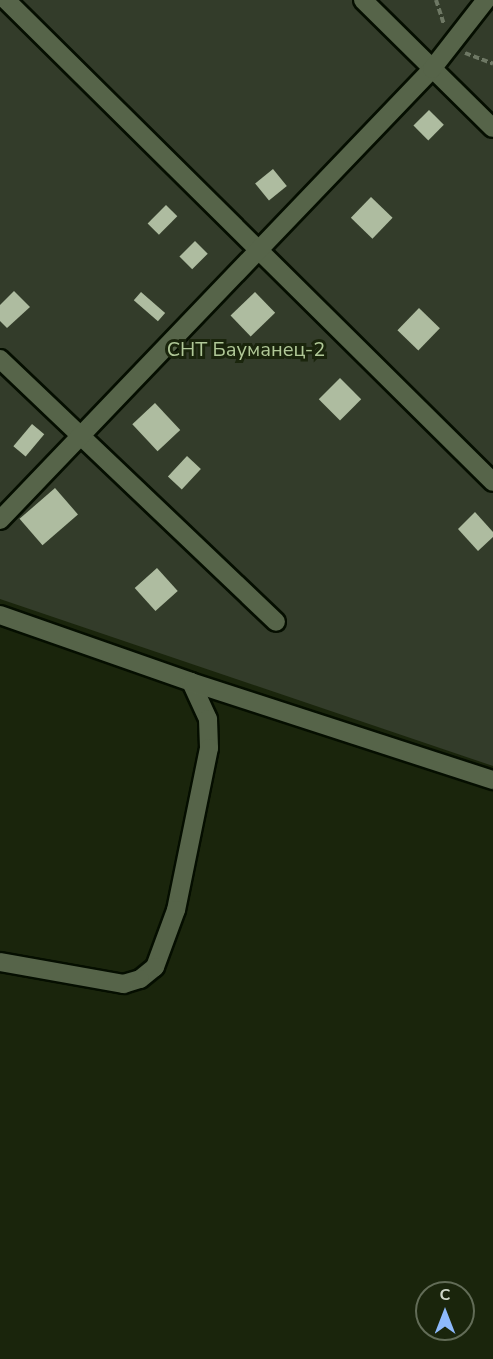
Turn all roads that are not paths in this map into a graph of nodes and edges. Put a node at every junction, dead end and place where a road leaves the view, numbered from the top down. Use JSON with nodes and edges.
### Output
{"nodes":[{"id":1,"x":6,"y":0,"type":"edge"},
{"id":2,"x":363,"y":0,"type":"edge"},
{"id":3,"x":486,"y":0,"type":"edge"},
{"id":4,"x":432,"y":69,"type":"junction"},
{"id":5,"x":493,"y":128,"type":"edge"},
{"id":6,"x":259,"y":250,"type":"junction"},
{"id":7,"x":0,"y":359,"type":"edge"},
{"id":8,"x":80,"y":438,"type":"junction"},
{"id":9,"x":493,"y":482,"type":"edge"},
{"id":10,"x":0,"y":520,"type":"edge"},
{"id":11,"x":0,"y":615,"type":"edge"},
{"id":12,"x":276,"y":622,"type":"dead end"},
{"id":13,"x":191,"y":682,"type":"junction"},
{"id":14,"x":493,"y":780,"type":"edge"},
{"id":15,"x":0,"y":962,"type":"edge"}],
"edges":[{"from":1,"to":6,"type":"street"},
{"from":2,"to":4,"type":"street"},
{"from":3,"to":4,"type":"street"},
{"from":4,"to":5,"type":"street"},
{"from":4,"to":6,"type":"street"},
{"from":6,"to":8,"type":"street"},
{"from":6,"to":9,"type":"street"},
{"from":7,"to":8,"type":"street"},
{"from":8,"to":10,"type":"street"},
{"from":8,"to":12,"type":"street"},
{"from":11,"to":13,"type":"street"},
{"from":13,"to":14,"type":"street"},
{"from":13,"to":15,"type":"street"}]}
